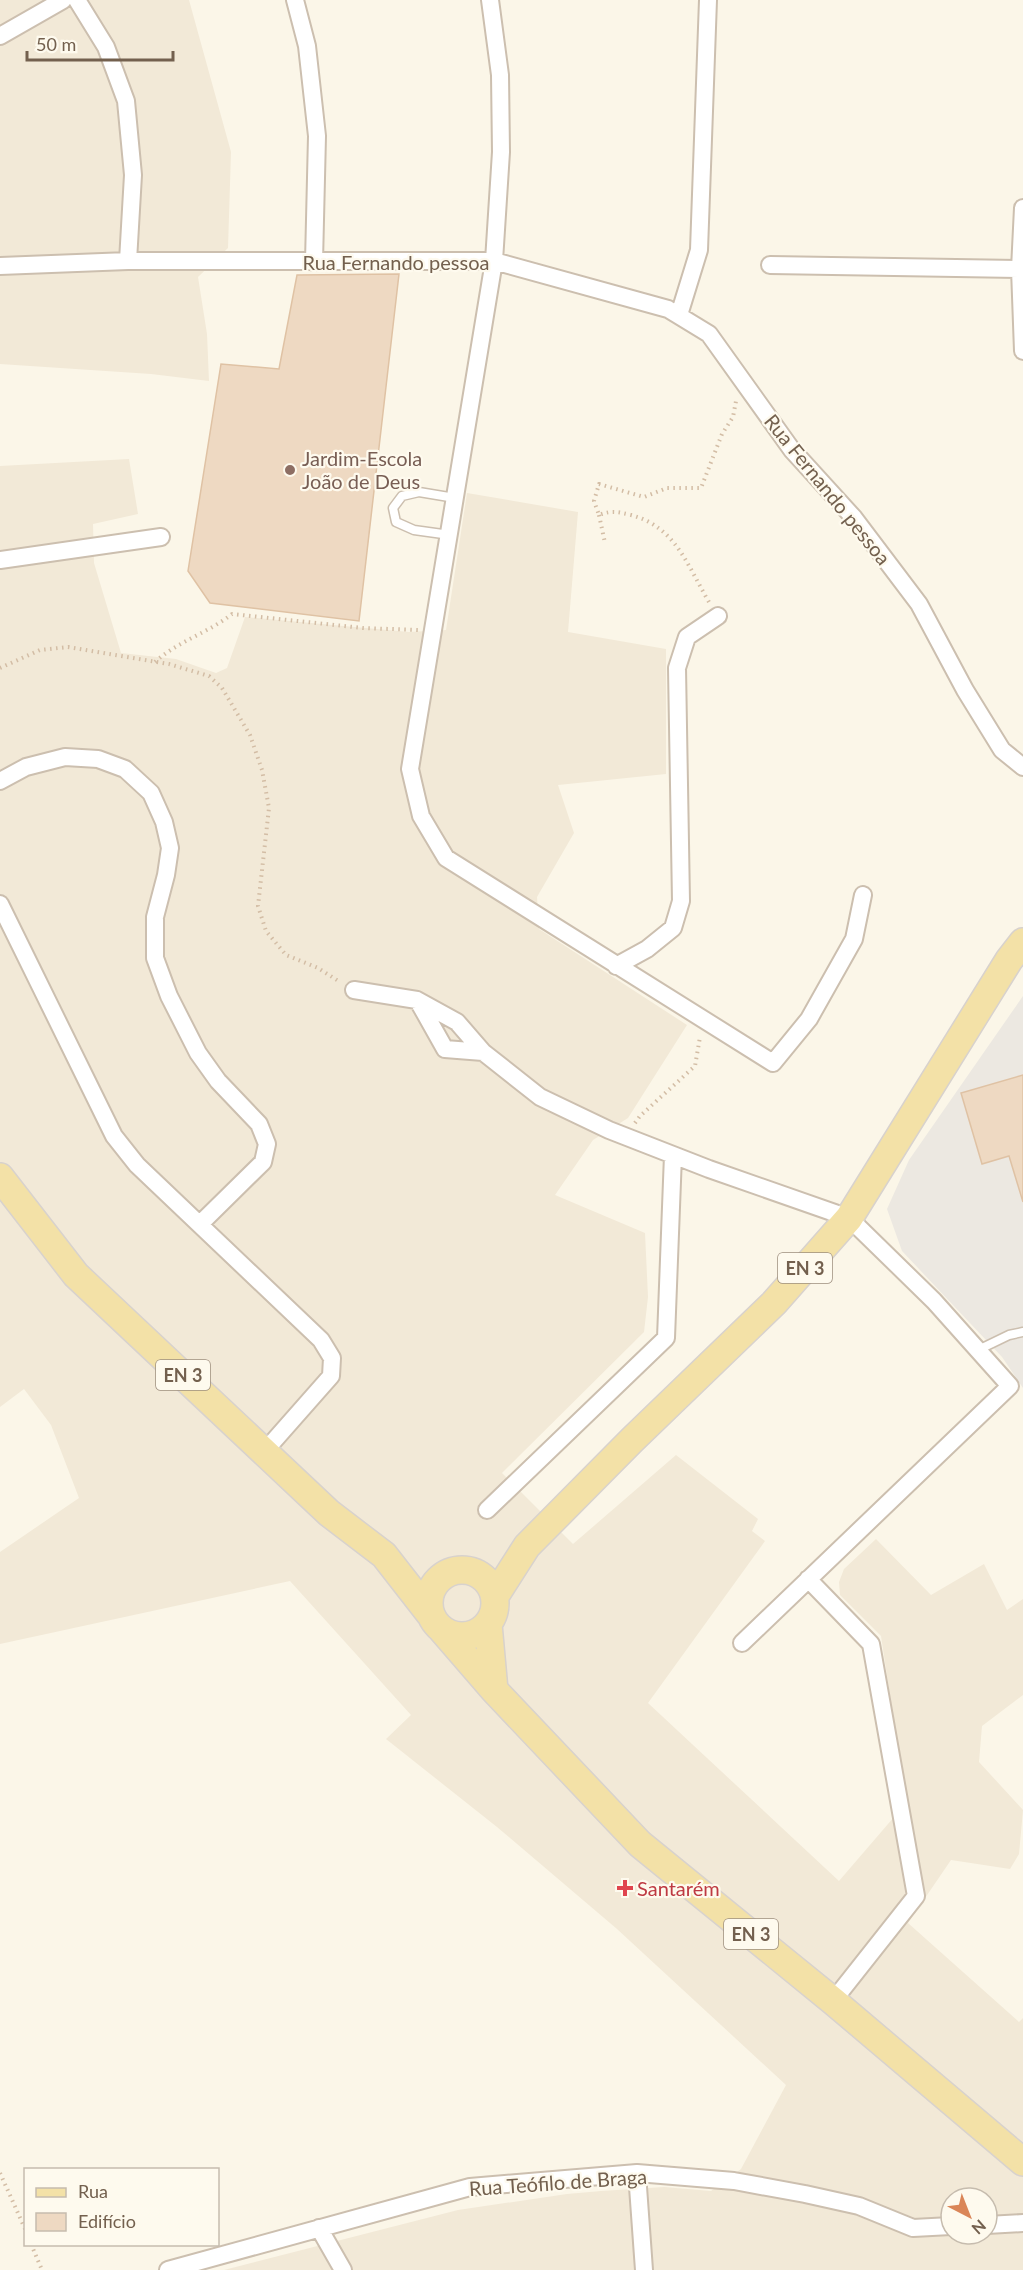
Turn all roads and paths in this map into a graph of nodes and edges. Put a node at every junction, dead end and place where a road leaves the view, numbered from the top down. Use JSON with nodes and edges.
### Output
{"nodes":[{"id":1,"x":63,"y":0,"type":"edge"},
{"id":2,"x":77,"y":0,"type":"edge"},
{"id":3,"x":294,"y":0,"type":"edge"},
{"id":4,"x":490,"y":0,"type":"edge"},
{"id":5,"x":708,"y":0,"type":"edge"},
{"id":6,"x":0,"y":36,"type":"edge"},
{"id":7,"x":1023,"y":208,"type":"edge"},
{"id":8,"x":128,"y":261,"type":"junction"},
{"id":9,"x":494,"y":261,"type":"junction"},
{"id":10,"x":314,"y":262,"type":"junction"},
{"id":11,"x":771,"y":265,"type":"dead end"},
{"id":12,"x":0,"y":266,"type":"edge"},
{"id":13,"x":1020,"y":269,"type":"junction"},
{"id":14,"x":679,"y":315,"type":"junction"},
{"id":15,"x":1023,"y":351,"type":"edge"},
{"id":16,"x":740,"y":377,"type":"junction"},
{"id":17,"x":456,"y":498,"type":"junction"},
{"id":18,"x":599,"y":515,"type":"junction"},
{"id":19,"x":450,"y":535,"type":"junction"},
{"id":20,"x":160,"y":537,"type":"dead end"},
{"id":21,"x":605,"y":543,"type":"dead end"},
{"id":22,"x":0,"y":560,"type":"edge"},
{"id":23,"x":718,"y":616,"type":"joint"},
{"id":24,"x":434,"y":630,"type":"junction"},
{"id":25,"x":154,"y":662,"type":"junction"},
{"id":26,"x":0,"y":668,"type":"edge"},
{"id":27,"x":1023,"y":767,"type":"edge"},
{"id":28,"x":0,"y":781,"type":"edge"},
{"id":29,"x":863,"y":895,"type":"dead end"},
{"id":30,"x":0,"y":904,"type":"edge"},
{"id":31,"x":1023,"y":942,"type":"edge"},
{"id":32,"x":616,"y":966,"type":"junction"},
{"id":33,"x":354,"y":990,"type":"joint"},
{"id":34,"x":417,"y":1000,"type":"junction"},
{"id":35,"x":703,"y":1019,"type":"junction"},
{"id":36,"x":483,"y":1052,"type":"junction"},
{"id":37,"x":627,"y":1137,"type":"junction"},
{"id":38,"x":673,"y":1155,"type":"junction"},
{"id":39,"x":0,"y":1177,"type":"edge"},
{"id":40,"x":849,"y":1218,"type":"junction"},
{"id":41,"x":200,"y":1224,"type":"junction"},
{"id":42,"x":1023,"y":1332,"type":"edge"},
{"id":43,"x":978,"y":1350,"type":"junction"},
{"id":44,"x":264,"y":1452,"type":"junction"},
{"id":45,"x":487,"y":1510,"type":"dead end"},
{"id":46,"x":527,"y":1546,"type":"junction"},
{"id":47,"x":384,"y":1555,"type":"junction"},
{"id":48,"x":456,"y":1573,"type":"junction"},
{"id":49,"x":808,"y":1579,"type":"junction"},
{"id":50,"x":495,"y":1596,"type":"junction"},
{"id":51,"x":437,"y":1623,"type":"junction"},
{"id":52,"x":488,"y":1624,"type":"junction"},
{"id":53,"x":742,"y":1643,"type":"dead end"},
{"id":54,"x":494,"y":1690,"type":"junction"},
{"id":55,"x":833,"y":2001,"type":"junction"},
{"id":56,"x":1023,"y":2162,"type":"edge"},
{"id":57,"x":0,"y":2173,"type":"edge"},
{"id":58,"x":637,"y":2173,"type":"junction"},
{"id":59,"x":1023,"y":2223,"type":"edge"},
{"id":60,"x":999,"y":2224,"type":"edge"},
{"id":61,"x":24,"y":2227,"type":"edge"},
{"id":62,"x":939,"y":2227,"type":"edge"},
{"id":63,"x":319,"y":2228,"type":"junction"},
{"id":64,"x":32,"y":2246,"type":"edge"},
{"id":65,"x":42,"y":2270,"type":"edge"},
{"id":66,"x":168,"y":2270,"type":"edge"},
{"id":67,"x":343,"y":2270,"type":"edge"},
{"id":68,"x":644,"y":2270,"type":"edge"}],
"edges":[{"from":1,"to":6,"type":"street"},
{"from":2,"to":8,"type":"street"},
{"from":3,"to":10,"type":"street"},
{"from":4,"to":9,"type":"street"},
{"from":5,"to":14,"type":"street"},
{"from":7,"to":13,"type":"street"},
{"from":8,"to":10,"type":"street","name":"Rua Fernando pessoa"},
{"from":8,"to":12,"type":"street","name":"Rua Fernando pessoa"},
{"from":9,"to":10,"type":"street","name":"Rua Fernando pessoa"},
{"from":9,"to":14,"type":"street","name":"Rua Fernando pessoa"},
{"from":9,"to":17,"type":"street"},
{"from":11,"to":13,"type":"street"},
{"from":13,"to":15,"type":"street"},
{"from":14,"to":16,"type":"street","name":"Rua Fernando pessoa"},
{"from":16,"to":18,"type":"path"},
{"from":16,"to":27,"type":"street","name":"Rua Fernando pessoa"},
{"from":17,"to":19,"type":"street"},
{"from":17,"to":19,"type":"lane"},
{"from":18,"to":21,"type":"path"},
{"from":18,"to":23,"type":"path"},
{"from":19,"to":24,"type":"street"},
{"from":20,"to":22,"type":"street"},
{"from":23,"to":32,"type":"street"},
{"from":24,"to":25,"type":"path"},
{"from":24,"to":32,"type":"street"},
{"from":25,"to":26,"type":"path"},
{"from":25,"to":33,"type":"path"},
{"from":28,"to":41,"type":"street"},
{"from":29,"to":35,"type":"street"},
{"from":30,"to":41,"type":"street"},
{"from":31,"to":40,"type":"main road","number":"EN 3"},
{"from":32,"to":35,"type":"street"},
{"from":33,"to":34,"type":"street"},
{"from":34,"to":36,"type":"street"},
{"from":34,"to":36,"type":"street"},
{"from":35,"to":37,"type":"path"},
{"from":36,"to":37,"type":"street"},
{"from":37,"to":38,"type":"street"},
{"from":38,"to":40,"type":"street"},
{"from":38,"to":45,"type":"street"},
{"from":39,"to":44,"type":"main road","number":"EN 3"},
{"from":40,"to":43,"type":"street"},
{"from":40,"to":46,"type":"main road","number":"EN 3"},
{"from":41,"to":44,"type":"street"},
{"from":42,"to":43,"type":"lane"},
{"from":43,"to":49,"type":"street"},
{"from":44,"to":47,"type":"main road","number":"EN 3"},
{"from":46,"to":48,"type":"main road","number":"EN 3"},
{"from":46,"to":50,"type":"main road","number":"EN 3"},
{"from":47,"to":48,"type":"main road","number":"EN 3"},
{"from":47,"to":51,"type":"main road","number":"EN 3"},
{"from":48,"to":50,"type":"main road","number":"EN 3"},
{"from":48,"to":51,"type":"main road"},
{"from":49,"to":53,"type":"street"},
{"from":49,"to":55,"type":"street"},
{"from":50,"to":52,"type":"main road","number":"EN 3"},
{"from":51,"to":52,"type":"main road"},
{"from":51,"to":54,"type":"main road","number":"EN 3"},
{"from":52,"to":54,"type":"main road","number":"EN 3"},
{"from":54,"to":55,"type":"main road","number":"EN 3"},
{"from":55,"to":56,"type":"main road","number":"EN 3"},
{"from":57,"to":61,"type":"path"},
{"from":58,"to":62,"type":"street","name":"Rua Teófilo de Braga"},
{"from":58,"to":63,"type":"street","name":"Rua Teófilo de Braga"},
{"from":58,"to":68,"type":"street"},
{"from":59,"to":60,"type":"street"},
{"from":63,"to":66,"type":"street","name":"Rua Teófilo de Braga"},
{"from":63,"to":67,"type":"street"},
{"from":64,"to":65,"type":"path"}]}
